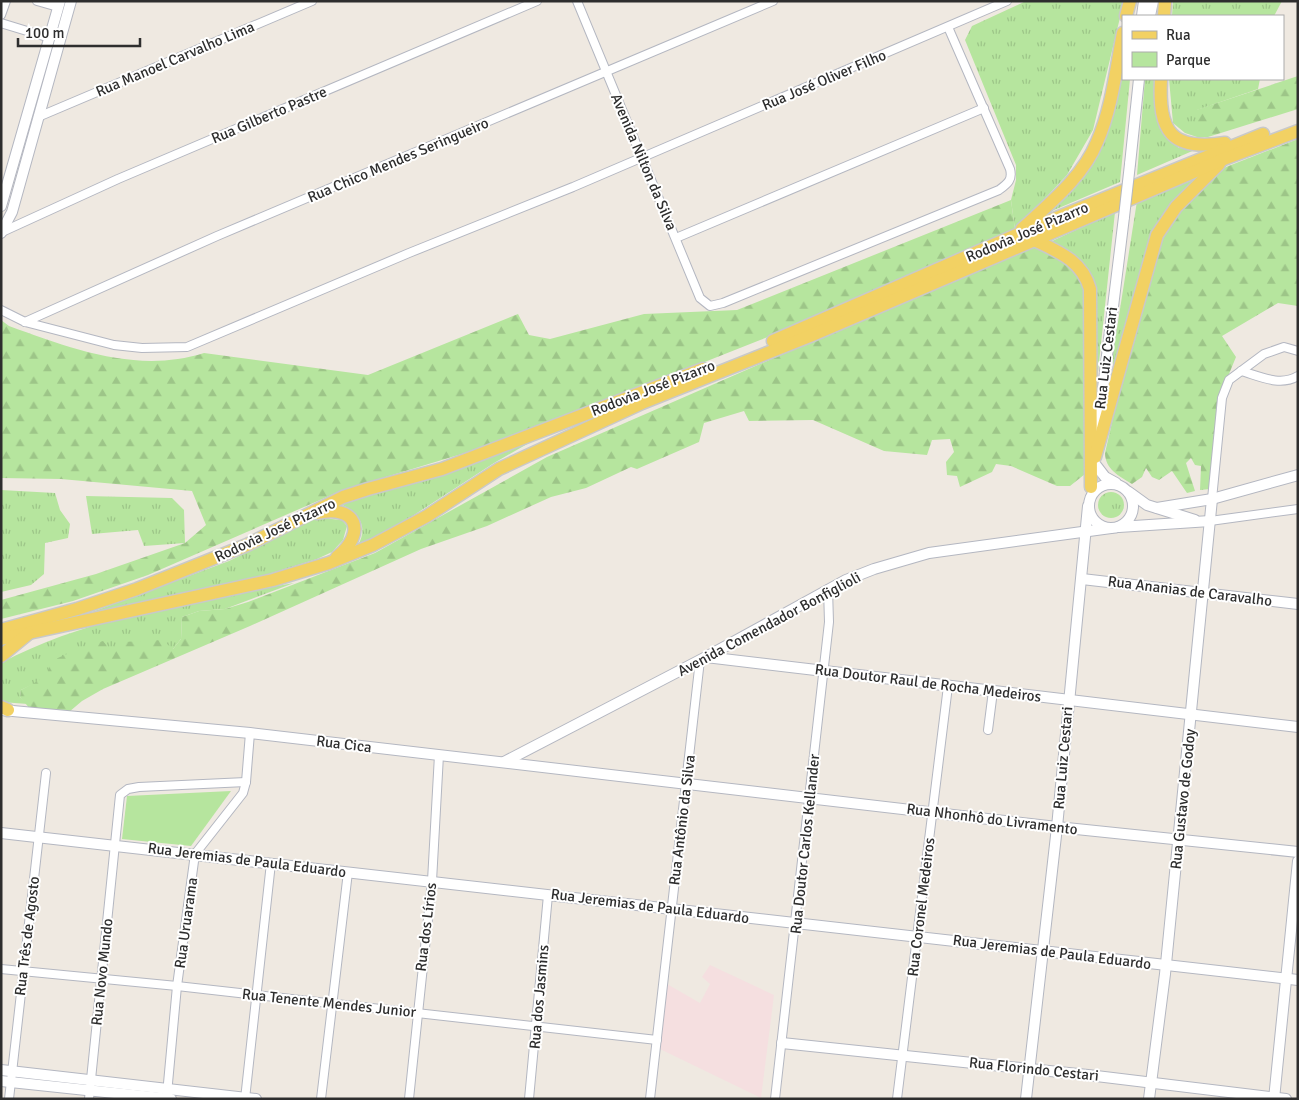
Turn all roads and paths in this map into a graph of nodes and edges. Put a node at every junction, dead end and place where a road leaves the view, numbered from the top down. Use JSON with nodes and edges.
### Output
{"nodes":[{"id":1,"x":6,"y":1,"type":"edge"},
{"id":2,"x":37,"y":1,"type":"edge"},
{"id":3,"x":312,"y":1,"type":"edge"},
{"id":4,"x":537,"y":1,"type":"edge"},
{"id":5,"x":577,"y":1,"type":"edge"},
{"id":6,"x":773,"y":1,"type":"edge"},
{"id":7,"x":1007,"y":1,"type":"edge"},
{"id":8,"x":1130,"y":1,"type":"edge"},
{"id":9,"x":1144,"y":1,"type":"edge"},
{"id":10,"x":1153,"y":1,"type":"edge"},
{"id":11,"x":1165,"y":1,"type":"edge"},
{"id":12,"x":68,"y":3,"type":"edge"},
{"id":13,"x":1,"y":15,"type":"edge"},
{"id":14,"x":1126,"y":15,"type":"edge"},
{"id":15,"x":1142,"y":15,"type":"edge"},
{"id":16,"x":1150,"y":15,"type":"edge"},
{"id":17,"x":1164,"y":15,"type":"edge"},
{"id":18,"x":1,"y":22,"type":"edge"},
{"id":19,"x":948,"y":27,"type":"junction"},
{"id":20,"x":50,"y":38,"type":"junction"},
{"id":21,"x":1122,"y":38,"type":"edge"},
{"id":22,"x":606,"y":70,"type":"junction"},
{"id":23,"x":1139,"y":80,"type":"edge"},
{"id":24,"x":1161,"y":80,"type":"edge"},
{"id":25,"x":984,"y":108,"type":"junction"},
{"id":26,"x":38,"y":117,"type":"junction"},
{"id":27,"x":1298,"y":122,"type":"edge"},
{"id":28,"x":1298,"y":131,"type":"edge"},
{"id":29,"x":1246,"y":140,"type":"junction"},
{"id":30,"x":642,"y":157,"type":"junction"},
{"id":31,"x":1224,"y":159,"type":"junction"},
{"id":32,"x":1,"y":206,"type":"edge"},
{"id":33,"x":2,"y":233,"type":"edge"},
{"id":34,"x":1014,"y":236,"type":"junction"},
{"id":35,"x":676,"y":238,"type":"junction"},
{"id":36,"x":1032,"y":239,"type":"junction"},
{"id":37,"x":1,"y":310,"type":"edge"},
{"id":38,"x":25,"y":322,"type":"junction"},
{"id":39,"x":1298,"y":351,"type":"edge"},
{"id":40,"x":1241,"y":371,"type":"junction"},
{"id":41,"x":1298,"y":376,"type":"edge"},
{"id":42,"x":1095,"y":460,"type":"junction"},
{"id":43,"x":1298,"y":475,"type":"edge"},
{"id":44,"x":1123,"y":488,"type":"junction"},
{"id":45,"x":1090,"y":497,"type":"junction"},
{"id":46,"x":1212,"y":499,"type":"junction"},
{"id":47,"x":1157,"y":508,"type":"junction"},
{"id":48,"x":1298,"y":509,"type":"edge"},
{"id":49,"x":299,"y":518,"type":"junction"},
{"id":50,"x":1205,"y":522,"type":"junction"},
{"id":51,"x":1114,"y":527,"type":"junction"},
{"id":52,"x":1085,"y":531,"type":"junction"},
{"id":53,"x":329,"y":563,"type":"junction"},
{"id":54,"x":1082,"y":578,"type":"junction"},
{"id":55,"x":828,"y":590,"type":"junction"},
{"id":56,"x":1203,"y":593,"type":"junction"},
{"id":57,"x":1298,"y":604,"type":"edge"},
{"id":58,"x":1,"y":628,"type":"edge"},
{"id":59,"x":29,"y":634,"type":"junction"},
{"id":60,"x":1,"y":639,"type":"edge"},
{"id":61,"x":1,"y":656,"type":"edge"},
{"id":62,"x":703,"y":658,"type":"junction"},
{"id":63,"x":823,"y":671,"type":"junction"},
{"id":64,"x":948,"y":686,"type":"junction"},
{"id":65,"x":994,"y":691,"type":"junction"},
{"id":66,"x":1068,"y":700,"type":"junction"},
{"id":67,"x":3,"y":709,"type":"edge"},
{"id":68,"x":1192,"y":714,"type":"junction"},
{"id":69,"x":1298,"y":727,"type":"edge"},
{"id":70,"x":988,"y":730,"type":"dead end"},
{"id":71,"x":250,"y":733,"type":"junction"},
{"id":72,"x":545,"y":742,"type":"junction"},
{"id":73,"x":439,"y":755,"type":"junction"},
{"id":74,"x":503,"y":763,"type":"junction"},
{"id":75,"x":518,"y":764,"type":"junction"},
{"id":76,"x":46,"y":773,"type":"dead end"},
{"id":77,"x":246,"y":782,"type":"junction"},
{"id":78,"x":687,"y":784,"type":"junction"},
{"id":79,"x":811,"y":798,"type":"junction"},
{"id":80,"x":932,"y":812,"type":"junction"},
{"id":81,"x":1056,"y":827,"type":"junction"},
{"id":82,"x":1,"y":833,"type":"edge"},
{"id":83,"x":38,"y":838,"type":"junction"},
{"id":84,"x":1178,"y":840,"type":"junction"},
{"id":85,"x":114,"y":845,"type":"junction"},
{"id":86,"x":1298,"y":852,"type":"edge"},
{"id":87,"x":195,"y":854,"type":"junction"},
{"id":88,"x":1298,"y":861,"type":"edge"},
{"id":89,"x":271,"y":863,"type":"junction"},
{"id":90,"x":348,"y":872,"type":"junction"},
{"id":91,"x":432,"y":881,"type":"junction"},
{"id":92,"x":548,"y":895,"type":"junction"},
{"id":93,"x":671,"y":909,"type":"junction"},
{"id":94,"x":796,"y":923,"type":"junction"},
{"id":95,"x":918,"y":937,"type":"junction"},
{"id":96,"x":1042,"y":951,"type":"junction"},
{"id":97,"x":1165,"y":966,"type":"junction"},
{"id":98,"x":1,"y":969,"type":"edge"},
{"id":99,"x":22,"y":972,"type":"junction"},
{"id":100,"x":101,"y":979,"type":"junction"},
{"id":101,"x":1286,"y":979,"type":"junction"},
{"id":102,"x":1298,"y":980,"type":"edge"},
{"id":103,"x":177,"y":986,"type":"junction"},
{"id":104,"x":256,"y":996,"type":"junction"},
{"id":105,"x":332,"y":1004,"type":"junction"},
{"id":106,"x":416,"y":1013,"type":"junction"},
{"id":107,"x":536,"y":1027,"type":"junction"},
{"id":108,"x":657,"y":1040,"type":"junction"},
{"id":109,"x":782,"y":1043,"type":"junction"},
{"id":110,"x":902,"y":1055,"type":"junction"},
{"id":111,"x":1029,"y":1069,"type":"junction"},
{"id":112,"x":6,"y":1071,"type":"edge"},
{"id":113,"x":6,"y":1082,"type":"edge"},
{"id":114,"x":1150,"y":1082,"type":"junction"},
{"id":115,"x":90,"y":1090,"type":"edge"},
{"id":116,"x":168,"y":1096,"type":"edge"},
{"id":117,"x":245,"y":1098,"type":"edge"},
{"id":118,"x":1274,"y":1098,"type":"edge"},
{"id":119,"x":9,"y":1099,"type":"edge"},
{"id":120,"x":256,"y":1099,"type":"edge"},
{"id":121,"x":322,"y":1099,"type":"edge"},
{"id":122,"x":409,"y":1099,"type":"edge"},
{"id":123,"x":529,"y":1099,"type":"edge"},
{"id":124,"x":650,"y":1099,"type":"edge"},
{"id":125,"x":775,"y":1099,"type":"edge"},
{"id":126,"x":898,"y":1099,"type":"edge"},
{"id":127,"x":1026,"y":1099,"type":"edge"},
{"id":128,"x":1149,"y":1099,"type":"edge"},
{"id":129,"x":1286,"y":1099,"type":"edge"}],
"edges":[{"from":1,"to":13,"type":"street"},
{"from":2,"to":12,"type":"street"},
{"from":3,"to":26,"type":"street","name":"Rua Manoel Carvalho Lima"},
{"from":4,"to":33,"type":"street","name":"Rua Gilberto Pastre"},
{"from":5,"to":22,"type":"street","name":"Avenida Nilton da Silva"},
{"from":6,"to":22,"type":"street","name":"Rua Chico Mendes Seringueiro"},
{"from":7,"to":19,"type":"street","name":"Rua José Oliver Filho"},
{"from":8,"to":14,"type":"main road"},
{"from":9,"to":15,"type":"street"},
{"from":10,"to":16,"type":"street"},
{"from":11,"to":17,"type":"main road"},
{"from":12,"to":20,"type":"street"},
{"from":12,"to":26,"type":"street"},
{"from":18,"to":20,"type":"street"},
{"from":19,"to":25,"type":"street"},
{"from":19,"to":30,"type":"street","name":"Rua José Oliver Filho"},
{"from":20,"to":32,"type":"street"},
{"from":21,"to":34,"type":"main road"},
{"from":22,"to":30,"type":"street","name":"Avenida Nilton da Silva"},
{"from":22,"to":38,"type":"street","name":"Rua Chico Mendes Seringueiro"},
{"from":23,"to":42,"type":"street","name":"Rua Luiz Cestari","bridge":true},
{"from":24,"to":29,"type":"main road"},
{"from":25,"to":35,"type":"street"},
{"from":25,"to":35,"type":"street","name":"Avenida Nilton da Silva"},
{"from":26,"to":33,"type":"street"},
{"from":27,"to":29,"type":"main road","name":"Rodovia José Pizarro"},
{"from":28,"to":31,"type":"main road","name":"Rodovia José Pizarro"},
{"from":29,"to":34,"type":"main road","name":"Rodovia José Pizarro"},
{"from":30,"to":35,"type":"street","name":"Avenida Nilton da Silva"},
{"from":30,"to":38,"type":"street","name":"Rua José Oliver Filho"},
{"from":31,"to":36,"type":"main road","name":"Rodovia José Pizarro"},
{"from":31,"to":42,"type":"main road"},
{"from":34,"to":49,"type":"main road","name":"Rodovia José Pizarro"},
{"from":36,"to":45,"type":"main road"},
{"from":36,"to":53,"type":"main road","name":"Rodovia José Pizarro"},
{"from":37,"to":38,"type":"street","name":"Rua José Oliver Filho"},
{"from":39,"to":40,"type":"street"},
{"from":40,"to":41,"type":"street"},
{"from":40,"to":46,"type":"street"},
{"from":42,"to":44,"type":"street"},
{"from":42,"to":45,"type":"street","name":"Rua Luiz Cestari"},
{"from":43,"to":46,"type":"street"},
{"from":44,"to":45,"type":"street"},
{"from":44,"to":47,"type":"street"},
{"from":44,"to":51,"type":"street"},
{"from":45,"to":51,"type":"street"},
{"from":45,"to":52,"type":"street","name":"Rua Luiz Cestari"},
{"from":46,"to":47,"type":"street"},
{"from":46,"to":50,"type":"street","name":"Rua Gustavo de Godoy"},
{"from":47,"to":50,"type":"street"},
{"from":48,"to":50,"type":"street","name":"Avenida Comendador Bonfiglioli"},
{"from":49,"to":53,"type":"main road"},
{"from":49,"to":58,"type":"main road","name":"Rodovia José Pizarro"},
{"from":50,"to":51,"type":"street","name":"Avenida Comendador Bonfiglioli"},
{"from":50,"to":56,"type":"street","name":"Rua Gustavo de Godoy"},
{"from":51,"to":52,"type":"street","name":"Avenida Comendador Bonfiglioli"},
{"from":52,"to":54,"type":"street","name":"Rua Luiz Cestari"},
{"from":52,"to":55,"type":"street","name":"Avenida Comendador Bonfiglioli"},
{"from":53,"to":59,"type":"main road","name":"Rodovia José Pizarro"},
{"from":54,"to":56,"type":"street","name":"Rua Ananias de Caravalho"},
{"from":54,"to":66,"type":"street","name":"Rua Luiz Cestari"},
{"from":55,"to":62,"type":"street","name":"Avenida Comendador Bonfiglioli"},
{"from":55,"to":63,"type":"street","name":"Rua Doutor Carlos Kellander"},
{"from":56,"to":57,"type":"street","name":"Rua Ananias de Caravalho"},
{"from":56,"to":68,"type":"street","name":"Rua Gustavo de Godoy"},
{"from":59,"to":60,"type":"main road","name":"Rodovia José Pizarro"},
{"from":59,"to":61,"type":"main road"},
{"from":62,"to":63,"type":"street","name":"Rua Doutor Raul de Rocha Medeiros"},
{"from":62,"to":72,"type":"street","name":"Avenida Comendador Bonfiglioli"},
{"from":62,"to":78,"type":"street","name":"Rua Antônio da Silva"},
{"from":63,"to":64,"type":"street","name":"Rua Doutor Raul de Rocha Medeiros"},
{"from":63,"to":79,"type":"street","name":"Rua Doutor Carlos Kellander"},
{"from":64,"to":65,"type":"street","name":"Rua Doutor Raul de Rocha Medeiros"},
{"from":64,"to":80,"type":"street","name":"Rua Coronel Medeiros"},
{"from":65,"to":66,"type":"street","name":"Rua Doutor Raul de Rocha Medeiros"},
{"from":65,"to":70,"type":"street"},
{"from":66,"to":68,"type":"street","name":"Rua Doutor Raul de Rocha Medeiros"},
{"from":66,"to":81,"type":"street","name":"Rua Luiz Cestari"},
{"from":67,"to":71,"type":"street","name":"Rua Cica"},
{"from":68,"to":69,"type":"street","name":"Rua Doutor Raul de Rocha Medeiros"},
{"from":68,"to":84,"type":"street","name":"Rua Gustavo de Godoy"},
{"from":71,"to":73,"type":"street","name":"Rua Cica"},
{"from":71,"to":77,"type":"street"},
{"from":72,"to":74,"type":"street","name":"Avenida Comendador Bonfiglioli"},
{"from":72,"to":75,"type":"street"},
{"from":73,"to":74,"type":"street","name":"Rua Cica"},
{"from":73,"to":91,"type":"street","name":"Rua dos Lírios"},
{"from":74,"to":75,"type":"street","name":"Rua Cica"},
{"from":75,"to":78,"type":"street","name":"Rua Cica"},
{"from":76,"to":83,"type":"street","name":"Rua Três de Agosto"},
{"from":77,"to":85,"type":"street","name":"Rua Novo Mundo"},
{"from":77,"to":87,"type":"street"},
{"from":78,"to":79,"type":"street","name":"Rua Nhonhô do Livramento"},
{"from":78,"to":93,"type":"street","name":"Rua Antônio da Silva"},
{"from":79,"to":80,"type":"street","name":"Rua Nhonhô do Livramento"},
{"from":79,"to":94,"type":"street","name":"Rua Doutor Carlos Kellander"},
{"from":80,"to":81,"type":"street","name":"Rua Nhonhô do Livramento"},
{"from":80,"to":95,"type":"street","name":"Rua Coronel Medeiros"},
{"from":81,"to":84,"type":"street","name":"Rua Nhonhô do Livramento"},
{"from":81,"to":96,"type":"street","name":"Rua Luiz Cestari"},
{"from":82,"to":83,"type":"street","name":"Rua Jeremias de Paula Eduardo"},
{"from":83,"to":85,"type":"street","name":"Rua Jeremias de Paula Eduardo"},
{"from":83,"to":99,"type":"street","name":"Rua Três de Agosto"},
{"from":84,"to":86,"type":"street","name":"Rua Nhonhô do Livramento"},
{"from":84,"to":97,"type":"street","name":"Rua Gustavo de Godoy"},
{"from":85,"to":87,"type":"street","name":"Rua Jeremias de Paula Eduardo"},
{"from":85,"to":100,"type":"street","name":"Rua Novo Mundo"},
{"from":87,"to":89,"type":"street","name":"Rua Jeremias de Paula Eduardo"},
{"from":87,"to":103,"type":"street","name":"Rua Uruarama"},
{"from":88,"to":101,"type":"street"},
{"from":89,"to":90,"type":"street","name":"Rua Jeremias de Paula Eduardo"},
{"from":89,"to":104,"type":"street"},
{"from":90,"to":91,"type":"street","name":"Rua Jeremias de Paula Eduardo"},
{"from":90,"to":105,"type":"street"},
{"from":91,"to":92,"type":"street","name":"Rua Jeremias de Paula Eduardo"},
{"from":91,"to":106,"type":"street","name":"Rua dos Lírios"},
{"from":92,"to":93,"type":"street","name":"Rua Jeremias de Paula Eduardo"},
{"from":92,"to":107,"type":"street","name":"Rua dos Jasmins"},
{"from":93,"to":94,"type":"street","name":"Rua Jeremias de Paula Eduardo"},
{"from":93,"to":108,"type":"street","name":"Rua Antônio da Silva"},
{"from":94,"to":95,"type":"street","name":"Rua Jeremias de Paula Eduardo"},
{"from":94,"to":109,"type":"street","name":"Rua Doutor Carlos Kellander"},
{"from":95,"to":96,"type":"street","name":"Rua Jeremias de Paula Eduardo"},
{"from":95,"to":110,"type":"street","name":"Rua Coronel Medeiros"},
{"from":96,"to":97,"type":"street","name":"Rua Jeremias de Paula Eduardo"},
{"from":96,"to":111,"type":"street","name":"Rua Luiz Cestari"},
{"from":97,"to":101,"type":"street","name":"Rua Jeremias de Paula Eduardo"},
{"from":97,"to":114,"type":"street","name":"Rua Gustavo de Godoy"},
{"from":98,"to":99,"type":"street","name":"Rua Tenente Mendes Junior"},
{"from":99,"to":100,"type":"street","name":"Rua Tenente Mendes Junior"},
{"from":99,"to":112,"type":"street","name":"Rua Três de Agosto"},
{"from":100,"to":103,"type":"street","name":"Rua Tenente Mendes Junior"},
{"from":100,"to":115,"type":"street","name":"Rua Novo Mundo"},
{"from":101,"to":102,"type":"street","name":"Rua Jeremias de Paula Eduardo"},
{"from":101,"to":118,"type":"street"},
{"from":103,"to":104,"type":"street","name":"Rua Tenente Mendes Junior"},
{"from":103,"to":116,"type":"street","name":"Rua Uruarama"},
{"from":104,"to":105,"type":"street","name":"Rua Tenente Mendes Junior"},
{"from":104,"to":117,"type":"street"},
{"from":105,"to":106,"type":"street","name":"Rua Tenente Mendes Junior"},
{"from":105,"to":121,"type":"street"},
{"from":106,"to":107,"type":"street","name":"Rua Tenente Mendes Junior"},
{"from":106,"to":122,"type":"street","name":"Rua dos Lírios"},
{"from":107,"to":108,"type":"street","name":"Rua Tenente Mendes Junior"},
{"from":107,"to":123,"type":"street","name":"Rua dos Jasmins"},
{"from":108,"to":124,"type":"street","name":"Rua Antônio da Silva"},
{"from":109,"to":110,"type":"street","name":"Rua Florindo Cestari"},
{"from":109,"to":125,"type":"street","name":"Rua Doutor Carlos Kellander"},
{"from":110,"to":111,"type":"street","name":"Rua Florindo Cestari"},
{"from":110,"to":126,"type":"street","name":"Rua Coronel Medeiros"},
{"from":111,"to":114,"type":"street","name":"Rua Florindo Cestari"},
{"from":111,"to":127,"type":"street","name":"Rua Luiz Cestari"},
{"from":112,"to":113,"type":"street","name":"Rua Três de Agosto"},
{"from":112,"to":115,"type":"street"},
{"from":113,"to":115,"type":"street"},
{"from":113,"to":119,"type":"street","name":"Rua Três de Agosto"},
{"from":114,"to":118,"type":"street","name":"Rua Florindo Cestari"},
{"from":114,"to":128,"type":"street","name":"Rua Gustavo de Godoy"},
{"from":115,"to":116,"type":"street"},
{"from":116,"to":117,"type":"street"},
{"from":117,"to":120,"type":"street"},
{"from":118,"to":129,"type":"street","name":"Rua Florindo Cestari"}]}
